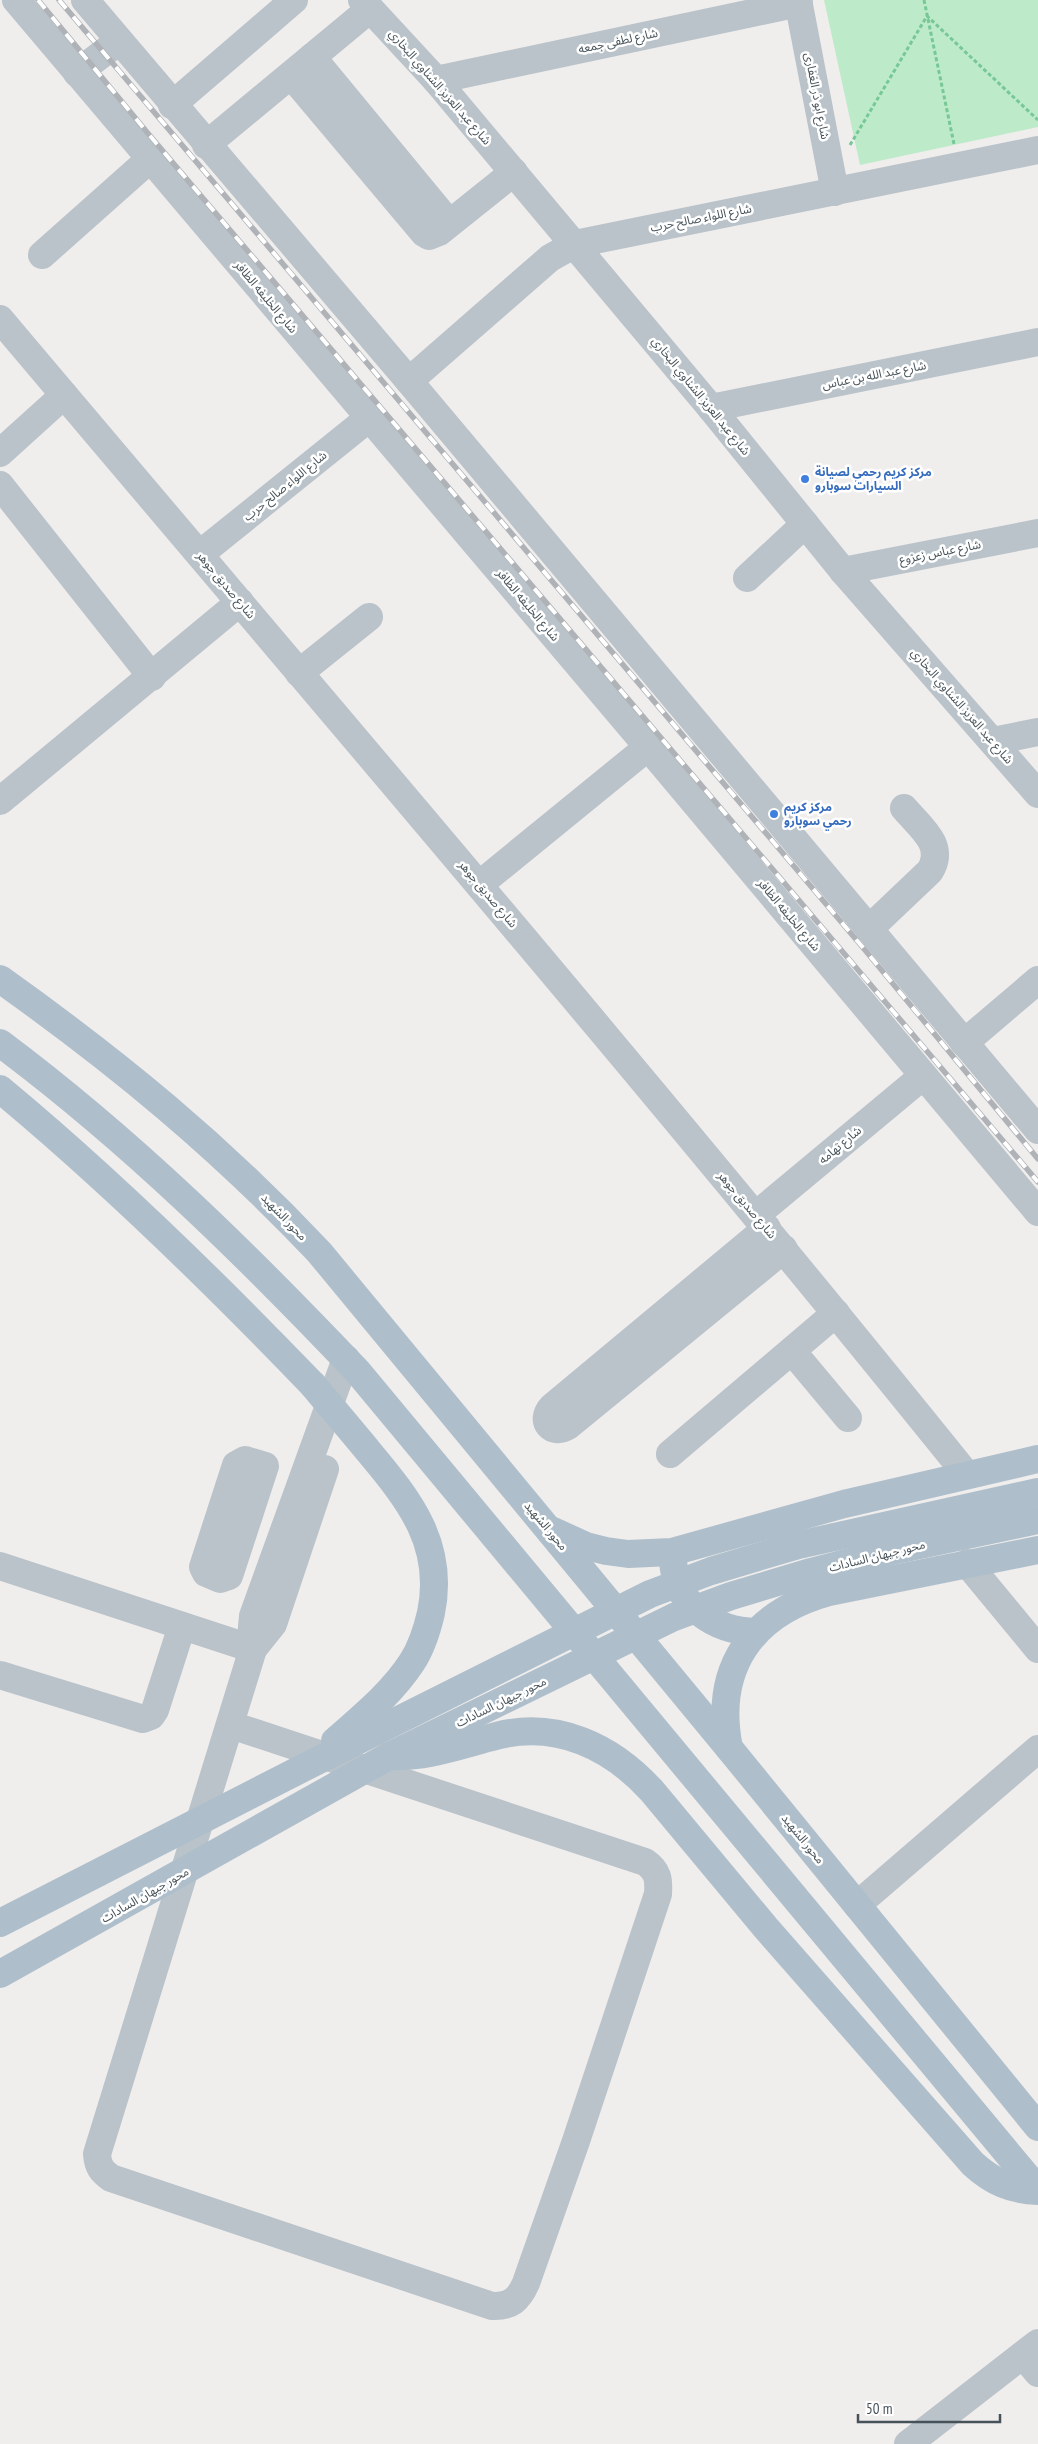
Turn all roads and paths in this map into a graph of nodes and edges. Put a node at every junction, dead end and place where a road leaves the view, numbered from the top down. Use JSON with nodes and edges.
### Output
{"nodes":[{"id":1,"x":16,"y":0,"type":"edge"},
{"id":2,"x":85,"y":0,"type":"edge"},
{"id":3,"x":294,"y":0,"type":"edge"},
{"id":4,"x":924,"y":0,"type":"edge"},
{"id":5,"x":799,"y":2,"type":"edge"},
{"id":6,"x":366,"y":5,"type":"edge"},
{"id":7,"x":927,"y":16,"type":"junction"},
{"id":8,"x":118,"y":41,"type":"junction"},
{"id":9,"x":312,"y":57,"type":"junction"},
{"id":10,"x":77,"y":73,"type":"junction"},
{"id":11,"x":291,"y":75,"type":"junction"},
{"id":12,"x":436,"y":80,"type":"junction"},
{"id":13,"x":172,"y":105,"type":"junction"},
{"id":14,"x":1038,"y":120,"type":"edge"},
{"id":15,"x":206,"y":145,"type":"junction"},
{"id":16,"x":1038,"y":150,"type":"edge"},
{"id":17,"x":150,"y":159,"type":"junction"},
{"id":18,"x":959,"y":166,"type":"junction"},
{"id":19,"x":514,"y":172,"type":"junction"},
{"id":20,"x":834,"y":183,"type":"junction"},
{"id":21,"x":449,"y":223,"type":"junction"},
{"id":22,"x":575,"y":244,"type":"junction"},
{"id":23,"x":42,"y":255,"type":"dead end"},
{"id":24,"x":0,"y":319,"type":"edge"},
{"id":25,"x":1038,"y":342,"type":"edge"},
{"id":26,"x":409,"y":381,"type":"junction"},
{"id":27,"x":64,"y":395,"type":"junction"},
{"id":28,"x":711,"y":408,"type":"junction"},
{"id":29,"x":369,"y":418,"type":"junction"},
{"id":30,"x":0,"y":452,"type":"edge"},
{"id":31,"x":0,"y":485,"type":"edge"},
{"id":32,"x":805,"y":524,"type":"junction"},
{"id":33,"x":1038,"y":533,"type":"edge"},
{"id":34,"x":200,"y":554,"type":"junction"},
{"id":35,"x":843,"y":571,"type":"junction"},
{"id":36,"x":747,"y":578,"type":"dead end"},
{"id":37,"x":240,"y":602,"type":"junction"},
{"id":38,"x":369,"y":616,"type":"dead end"},
{"id":39,"x":299,"y":674,"type":"junction"},
{"id":40,"x":152,"y":677,"type":"junction"},
{"id":41,"x":1038,"y":732,"type":"edge"},
{"id":42,"x":994,"y":741,"type":"junction"},
{"id":43,"x":648,"y":746,"type":"junction"},
{"id":44,"x":1038,"y":794,"type":"edge"},
{"id":45,"x":0,"y":801,"type":"edge"},
{"id":46,"x":904,"y":808,"type":"dead end"},
{"id":47,"x":480,"y":884,"type":"junction"},
{"id":48,"x":868,"y":929,"type":"junction"},
{"id":49,"x":0,"y":979,"type":"edge"},
{"id":50,"x":1038,"y":980,"type":"edge"},
{"id":51,"x":0,"y":1043,"type":"edge"},
{"id":52,"x":964,"y":1043,"type":"junction"},
{"id":53,"x":923,"y":1076,"type":"junction"},
{"id":54,"x":0,"y":1089,"type":"edge"},
{"id":55,"x":1038,"y":1130,"type":"edge"},
{"id":56,"x":1038,"y":1212,"type":"edge"},
{"id":57,"x":769,"y":1231,"type":"junction"},
{"id":58,"x":836,"y":1313,"type":"junction"},
{"id":59,"x":643,"y":1348,"type":"dead end"},
{"id":60,"x":792,"y":1351,"type":"junction"},
{"id":61,"x":352,"y":1365,"type":"junction"},
{"id":62,"x":848,"y":1418,"type":"dead end"},
{"id":63,"x":670,"y":1454,"type":"dead end"},
{"id":64,"x":1038,"y":1460,"type":"edge"},
{"id":65,"x":265,"y":1466,"type":"dead end"},
{"id":66,"x":967,"y":1475,"type":"junction"},
{"id":67,"x":302,"y":1478,"type":"junction"},
{"id":68,"x":1038,"y":1492,"type":"edge"},
{"id":69,"x":1038,"y":1520,"type":"edge"},
{"id":70,"x":547,"y":1527,"type":"junction"},
{"id":71,"x":1038,"y":1550,"type":"edge"},
{"id":72,"x":672,"y":1552,"type":"junction"},
{"id":73,"x":967,"y":1563,"type":"junction"},
{"id":74,"x":0,"y":1566,"type":"edge"},
{"id":75,"x":182,"y":1626,"type":"junction"},
{"id":76,"x":756,"y":1632,"type":"junction"},
{"id":77,"x":253,"y":1649,"type":"junction"},
{"id":78,"x":1038,"y":1649,"type":"edge"},
{"id":79,"x":0,"y":1675,"type":"edge"},
{"id":80,"x":231,"y":1725,"type":"junction"},
{"id":81,"x":729,"y":1748,"type":"junction"},
{"id":82,"x":1038,"y":1749,"type":"edge"},
{"id":83,"x":389,"y":1756,"type":"junction"},
{"id":84,"x":304,"y":1767,"type":"junction"},
{"id":85,"x":857,"y":1905,"type":"junction"},
{"id":86,"x":0,"y":1923,"type":"edge"},
{"id":87,"x":0,"y":1974,"type":"edge"},
{"id":88,"x":1038,"y":2127,"type":"edge"},
{"id":89,"x":1038,"y":2191,"type":"edge"},
{"id":90,"x":1033,"y":2357,"type":"edge"},
{"id":91,"x":908,"y":2444,"type":"edge"}],
"edges":[{"from":1,"to":10,"type":"street","name":"شارع الخليفه الظافر"},
{"from":2,"to":8,"type":"street"},
{"from":3,"to":13,"type":"street"},
{"from":4,"to":7,"type":"path"},
{"from":5,"to":12,"type":"street","name":"شارع لطفى جمعه"},
{"from":5,"to":20,"type":"street","name":"شارع ابو ذر الغفارى"},
{"from":6,"to":9,"type":"street"},
{"from":6,"to":12,"type":"street","name":"شارع عبد العزيز الشناوي البخاري"},
{"from":7,"to":14,"type":"path"},
{"from":7,"to":18,"type":"path"},
{"from":7,"to":20,"type":"path"},
{"from":8,"to":10,"type":"street"},
{"from":8,"to":13,"type":"street"},
{"from":9,"to":11,"type":"street"},
{"from":9,"to":21,"type":"street"},
{"from":10,"to":17,"type":"street","name":"شارع الخليفه الظافر"},
{"from":11,"to":15,"type":"street"},
{"from":11,"to":21,"type":"street"},
{"from":12,"to":19,"type":"street","name":"شارع عبد العزيز الشناوي البخاري"},
{"from":13,"to":15,"type":"street"},
{"from":15,"to":26,"type":"street"},
{"from":16,"to":18,"type":"street","name":"شارع اللواء صالح حرب"},
{"from":17,"to":23,"type":"street"},
{"from":17,"to":29,"type":"street","name":"شارع الخليفه الظافر"},
{"from":18,"to":20,"type":"street","name":"شارع اللواء صالح حرب"},
{"from":19,"to":21,"type":"street"},
{"from":19,"to":22,"type":"street","name":"شارع عبد العزيز الشناوي البخاري"},
{"from":20,"to":22,"type":"street","name":"شارع اللواء صالح حرب"},
{"from":22,"to":26,"type":"street","name":"شارع اللواء صالح حرب"},
{"from":22,"to":28,"type":"street","name":"شارع عبد العزيز الشناوي البخاري"},
{"from":24,"to":27,"type":"street","name":"شارع صديق جوهر"},
{"from":25,"to":28,"type":"street","name":"شارع عبد الله بن عباس"},
{"from":26,"to":48,"type":"street"},
{"from":27,"to":30,"type":"street"},
{"from":27,"to":34,"type":"street","name":"شارع صديق جوهر"},
{"from":28,"to":32,"type":"street","name":"شارع عبد العزيز الشناوي البخاري"},
{"from":29,"to":34,"type":"street","name":"شارع اللواء صالح حرب"},
{"from":29,"to":43,"type":"street","name":"شارع الخليفه الظافر"},
{"from":31,"to":40,"type":"street"},
{"from":32,"to":35,"type":"street","name":"شارع عبد العزيز الشناوي البخاري"},
{"from":32,"to":36,"type":"street"},
{"from":33,"to":35,"type":"street","name":"شارع عباس زعزوع"},
{"from":34,"to":37,"type":"street","name":"شارع صديق جوهر"},
{"from":35,"to":42,"type":"street","name":"شارع عبد العزيز الشناوي البخاري"},
{"from":37,"to":39,"type":"street","name":"شارع صديق جوهر"},
{"from":37,"to":40,"type":"street"},
{"from":38,"to":39,"type":"street"},
{"from":39,"to":47,"type":"street","name":"شارع صديق جوهر"},
{"from":40,"to":45,"type":"street"},
{"from":41,"to":42,"type":"street"},
{"from":42,"to":44,"type":"street","name":"شارع عبد العزيز الشناوي البخاري"},
{"from":43,"to":47,"type":"street"},
{"from":43,"to":53,"type":"street","name":"شارع الخليفه الظافر"},
{"from":46,"to":48,"type":"street"},
{"from":47,"to":57,"type":"street","name":"شارع صديق جوهر"},
{"from":48,"to":52,"type":"street"},
{"from":49,"to":70,"type":"main road","name":"محور الشهيد"},
{"from":50,"to":52,"type":"street"},
{"from":51,"to":61,"type":"main road"},
{"from":52,"to":55,"type":"street"},
{"from":53,"to":56,"type":"street","name":"شارع الخليفه الظافر"},
{"from":53,"to":57,"type":"street","name":"شارع تهامه"},
{"from":54,"to":84,"type":"main road","bridge":true},
{"from":57,"to":58,"type":"street","name":"شارع صديق جوهر"},
{"from":57,"to":59,"type":"street","name":"شارع تهامه"},
{"from":58,"to":60,"type":"street"},
{"from":58,"to":66,"type":"street","name":"شارع صديق جوهر"},
{"from":60,"to":62,"type":"street"},
{"from":60,"to":63,"type":"street"},
{"from":61,"to":67,"type":"street"},
{"from":61,"to":77,"type":"street"},
{"from":61,"to":89,"type":"main road"},
{"from":64,"to":66,"type":"main road"},
{"from":65,"to":67,"type":"street"},
{"from":66,"to":72,"type":"main road"},
{"from":67,"to":77,"type":"street"},
{"from":68,"to":84,"type":"main road","bridge":true},
{"from":69,"to":83,"type":"main road","name":"محور جيهان السادات","bridge":true},
{"from":70,"to":72,"type":"main road"},
{"from":70,"to":81,"type":"main road","name":"محور الشهيد"},
{"from":71,"to":73,"type":"main road"},
{"from":72,"to":76,"type":"main road"},
{"from":73,"to":76,"type":"main road"},
{"from":73,"to":78,"type":"street"},
{"from":74,"to":75,"type":"street"},
{"from":75,"to":77,"type":"street"},
{"from":75,"to":79,"type":"street"},
{"from":76,"to":81,"type":"main road"},
{"from":77,"to":80,"type":"street"},
{"from":80,"to":80,"type":"street"},
{"from":81,"to":85,"type":"main road","name":"محور الشهيد"},
{"from":82,"to":85,"type":"street"},
{"from":83,"to":87,"type":"main road","name":"محور جيهان السادات","bridge":true},
{"from":83,"to":89,"type":"main road"},
{"from":84,"to":86,"type":"main road","bridge":true},
{"from":85,"to":88,"type":"main road","name":"محور الشهيد"},
{"from":90,"to":91,"type":"street"}]}
